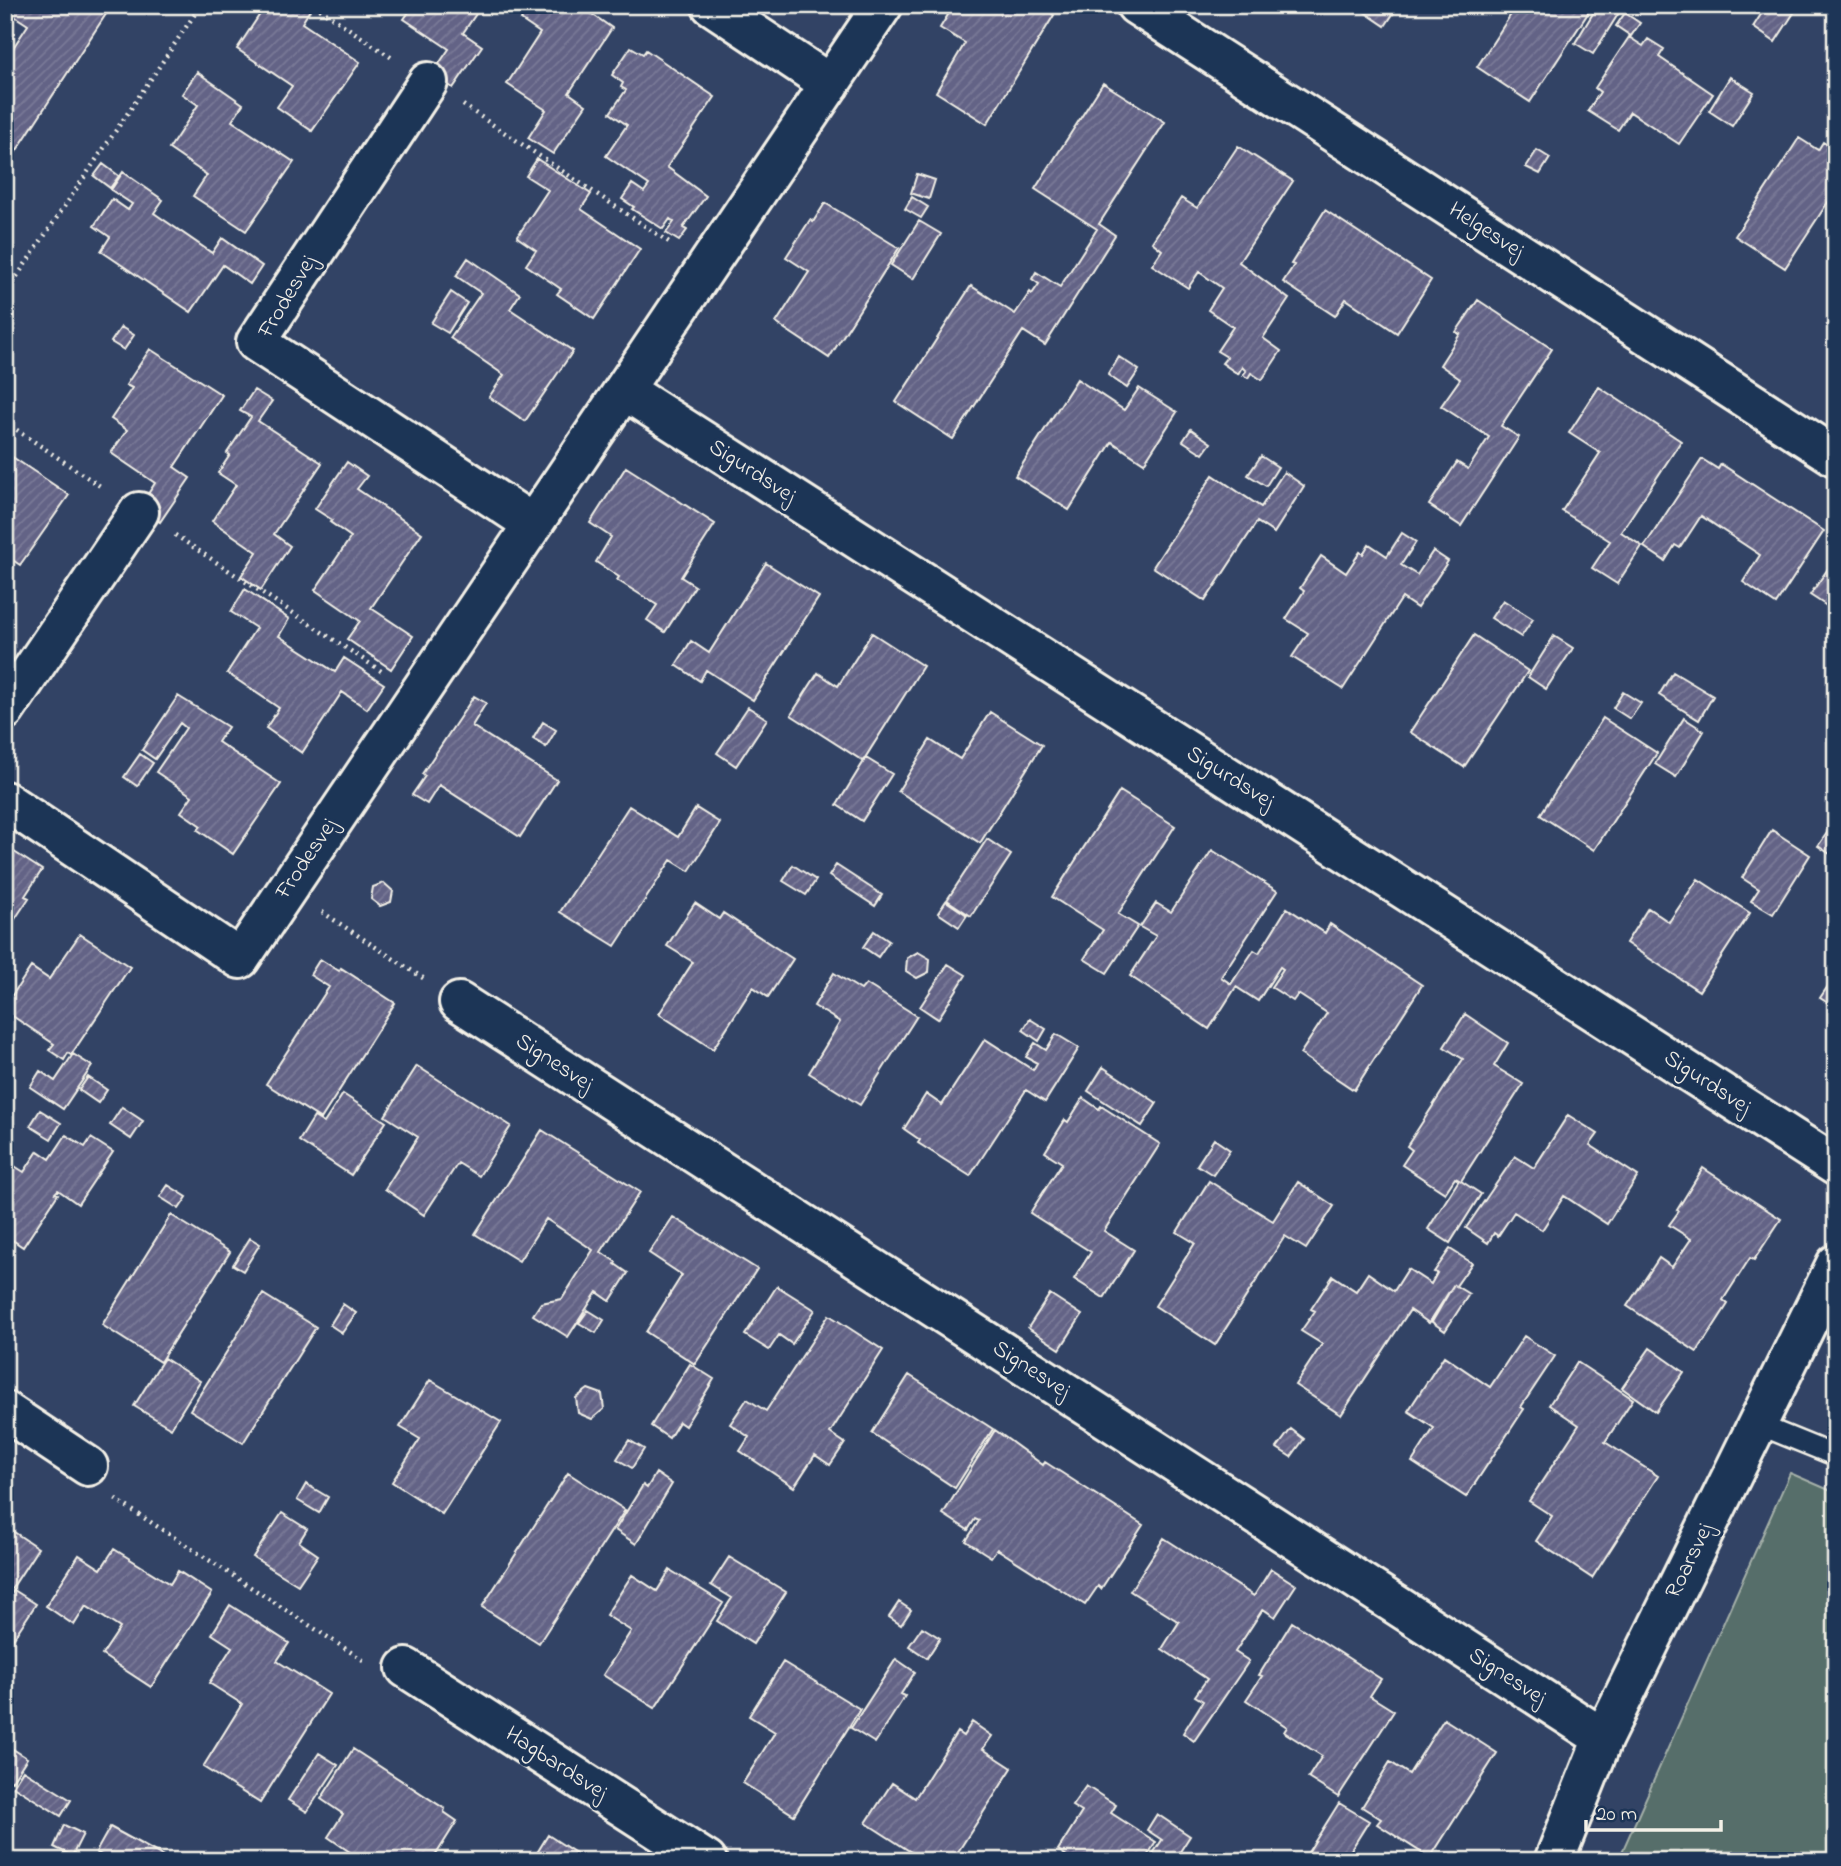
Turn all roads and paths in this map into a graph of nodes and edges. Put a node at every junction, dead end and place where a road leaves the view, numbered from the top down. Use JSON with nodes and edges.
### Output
{"nodes":[{"id":1,"x":201,"y":5,"type":"edge"},
{"id":2,"x":314,"y":5,"type":"edge"},
{"id":3,"x":711,"y":5,"type":"edge"},
{"id":4,"x":883,"y":5,"type":"edge"},
{"id":5,"x":1136,"y":5,"type":"edge"},
{"id":6,"x":428,"y":82,"type":"junction"},
{"id":7,"x":830,"y":84,"type":"junction"},
{"id":8,"x":706,"y":267,"type":"junction"},
{"id":9,"x":5,"y":295,"type":"edge"},
{"id":10,"x":624,"y":390,"type":"junction"},
{"id":11,"x":5,"y":422,"type":"edge"},
{"id":12,"x":1836,"y":457,"type":"edge"},
{"id":13,"x":139,"y":512,"type":"junction"},
{"id":14,"x":533,"y":524,"type":"junction"},
{"id":15,"x":418,"y":695,"type":"junction"},
{"id":16,"x":5,"y":710,"type":"edge"},
{"id":17,"x":5,"y":801,"type":"edge"},
{"id":18,"x":287,"y":889,"type":"junction"},
{"id":19,"x":458,"y":1002,"type":"joint"},
{"id":20,"x":1836,"y":1166,"type":"edge"},
{"id":21,"x":1836,"y":1264,"type":"edge"},
{"id":22,"x":5,"y":1411,"type":"edge"},
{"id":23,"x":1757,"y":1424,"type":"junction"},
{"id":24,"x":1836,"y":1456,"type":"edge"},
{"id":25,"x":88,"y":1466,"type":"joint"},
{"id":26,"x":406,"y":1668,"type":"joint"},
{"id":27,"x":1603,"y":1738,"type":"junction"},
{"id":28,"x":707,"y":1861,"type":"edge"},
{"id":29,"x":1554,"y":1861,"type":"edge"}],
"edges":[{"from":1,"to":9,"type":"path"},
{"from":2,"to":6,"type":"path"},
{"from":3,"to":7,"type":"street"},
{"from":4,"to":7,"type":"street","name":"Frodesvej"},
{"from":5,"to":12,"type":"street","name":"Helgesvej"},
{"from":6,"to":8,"type":"path"},
{"from":6,"to":14,"type":"street","name":"Frodesvej"},
{"from":7,"to":8,"type":"street","name":"Frodesvej"},
{"from":8,"to":10,"type":"street","name":"Frodesvej"},
{"from":10,"to":14,"type":"street","name":"Frodesvej"},
{"from":10,"to":20,"type":"street","name":"Sigurdsvej"},
{"from":11,"to":13,"type":"path"},
{"from":13,"to":15,"type":"path"},
{"from":13,"to":16,"type":"street"},
{"from":14,"to":15,"type":"street","name":"Frodesvej"},
{"from":15,"to":18,"type":"street","name":"Frodesvej"},
{"from":17,"to":18,"type":"street","name":"Frodesvej"},
{"from":18,"to":19,"type":"path"},
{"from":19,"to":27,"type":"street","name":"Signesvej"},
{"from":21,"to":23,"type":"street","name":"Roarsvej"},
{"from":22,"to":25,"type":"street"},
{"from":23,"to":24,"type":"lane"},
{"from":23,"to":27,"type":"street","name":"Roarsvej"},
{"from":25,"to":26,"type":"path"},
{"from":26,"to":28,"type":"street","name":"Hagbardsvej"},
{"from":27,"to":29,"type":"street","name":"Roarsvej"}]}
